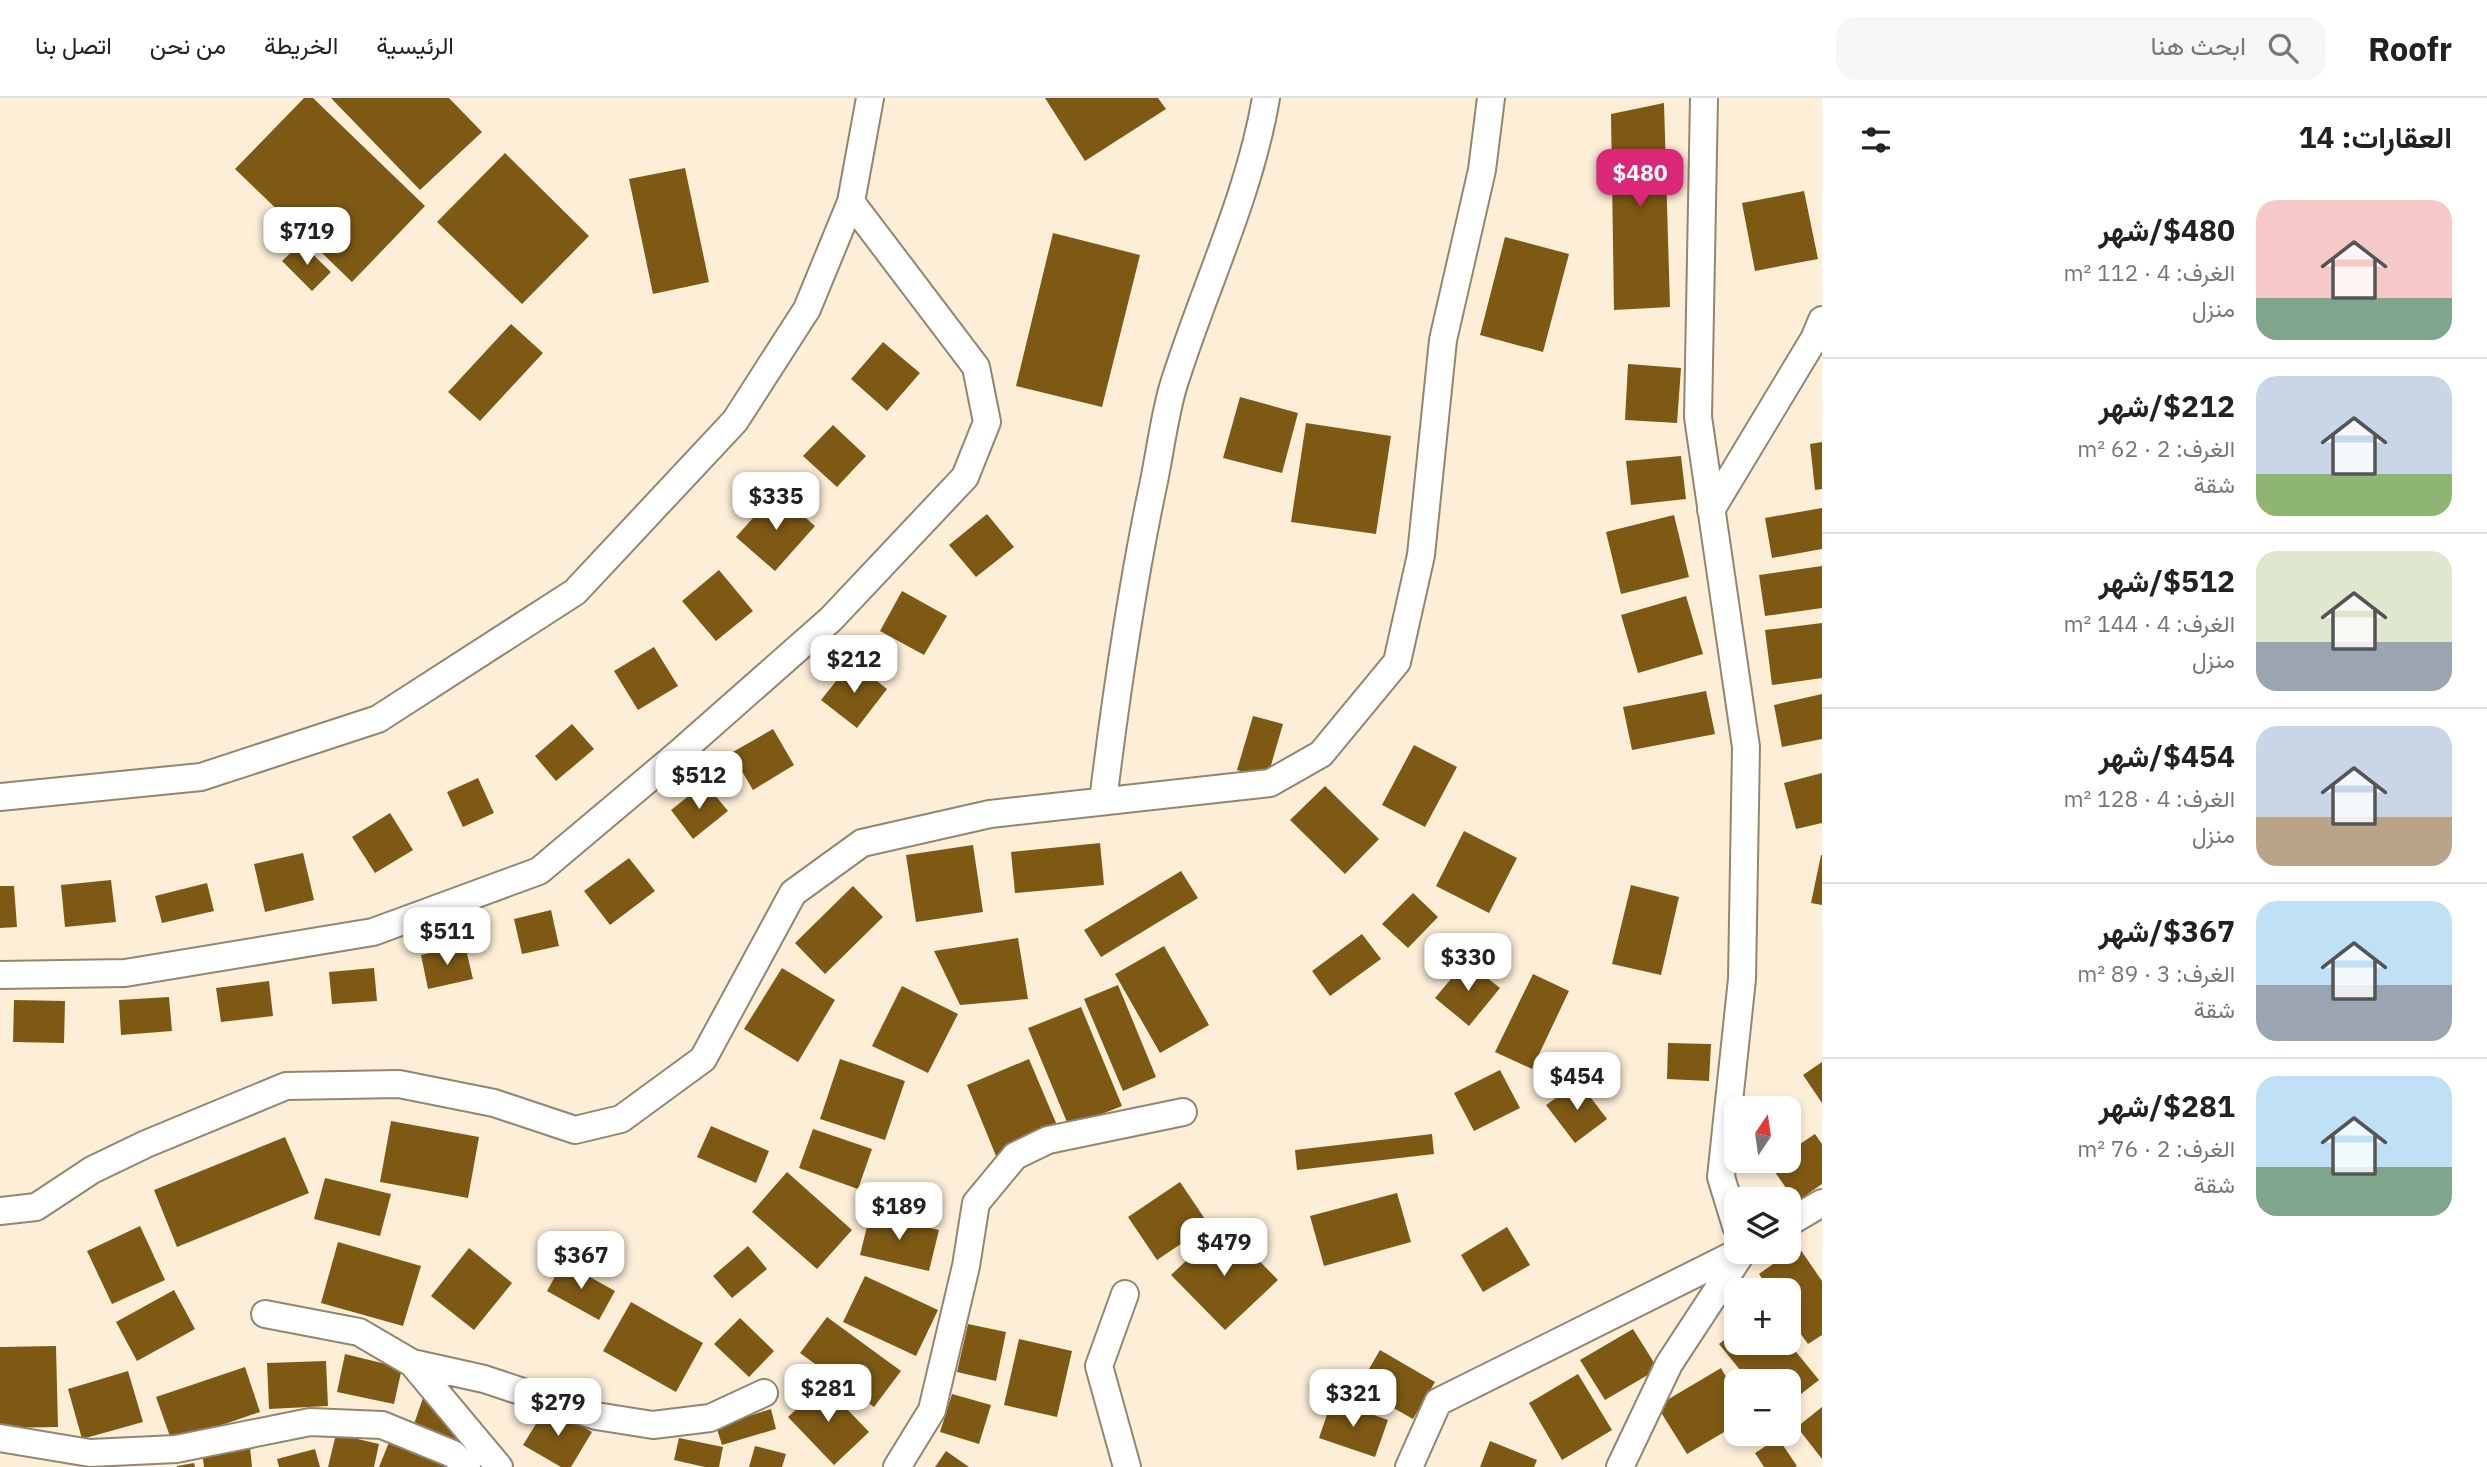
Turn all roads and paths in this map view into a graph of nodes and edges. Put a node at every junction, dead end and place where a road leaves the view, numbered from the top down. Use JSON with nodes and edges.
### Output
{"nodes":[{"id":1,"x":870,"y":98,"type":"edge"},
{"id":2,"x":1266,"y":98,"type":"edge"},
{"id":3,"x":1491,"y":98,"type":"edge"},
{"id":4,"x":1704,"y":98,"type":"edge"},
{"id":5,"x":851,"y":202,"type":"junction"},
{"id":6,"x":1822,"y":320,"type":"edge"},
{"id":7,"x":1710,"y":510,"type":"junction"},
{"id":8,"x":0,"y":797,"type":"edge"},
{"id":9,"x":1103,"y":801,"type":"junction"},
{"id":10,"x":0,"y":975,"type":"edge"},
{"id":11,"x":1183,"y":1112,"type":"dead end"},
{"id":12,"x":1724,"y":1187,"type":"edge"},
{"id":13,"x":1822,"y":1203,"type":"edge"},
{"id":14,"x":0,"y":1211,"type":"edge"},
{"id":15,"x":1801,"y":1215,"type":"edge"},
{"id":16,"x":1724,"y":1260,"type":"edge"},
{"id":17,"x":1734,"y":1264,"type":"edge"},
{"id":18,"x":1125,"y":1294,"type":"dead end"},
{"id":19,"x":265,"y":1314,"type":"dead end"},
{"id":20,"x":412,"y":1363,"type":"junction"},
{"id":21,"x":764,"y":1393,"type":"dead end"},
{"id":22,"x":0,"y":1438,"type":"edge"},
{"id":23,"x":467,"y":1467,"type":"edge"},
{"id":24,"x":499,"y":1467,"type":"edge"},
{"id":25,"x":897,"y":1467,"type":"edge"},
{"id":26,"x":1127,"y":1467,"type":"edge"},
{"id":27,"x":1409,"y":1467,"type":"edge"},
{"id":28,"x":1620,"y":1467,"type":"edge"}],
"edges":[{"from":1,"to":5,"type":"street"},
{"from":2,"to":9,"type":"street"},
{"from":3,"to":9,"type":"street"},
{"from":4,"to":7,"type":"street"},
{"from":5,"to":8,"type":"street"},
{"from":5,"to":10,"type":"street"},
{"from":6,"to":7,"type":"street"},
{"from":7,"to":12,"type":"street"},
{"from":9,"to":14,"type":"street"},
{"from":11,"to":25,"type":"street"},
{"from":13,"to":15,"type":"street"},
{"from":16,"to":27,"type":"street"},
{"from":17,"to":28,"type":"street"},
{"from":18,"to":26,"type":"street"},
{"from":19,"to":20,"type":"street"},
{"from":20,"to":21,"type":"street"},
{"from":20,"to":24,"type":"street"},
{"from":22,"to":23,"type":"street"}]}
